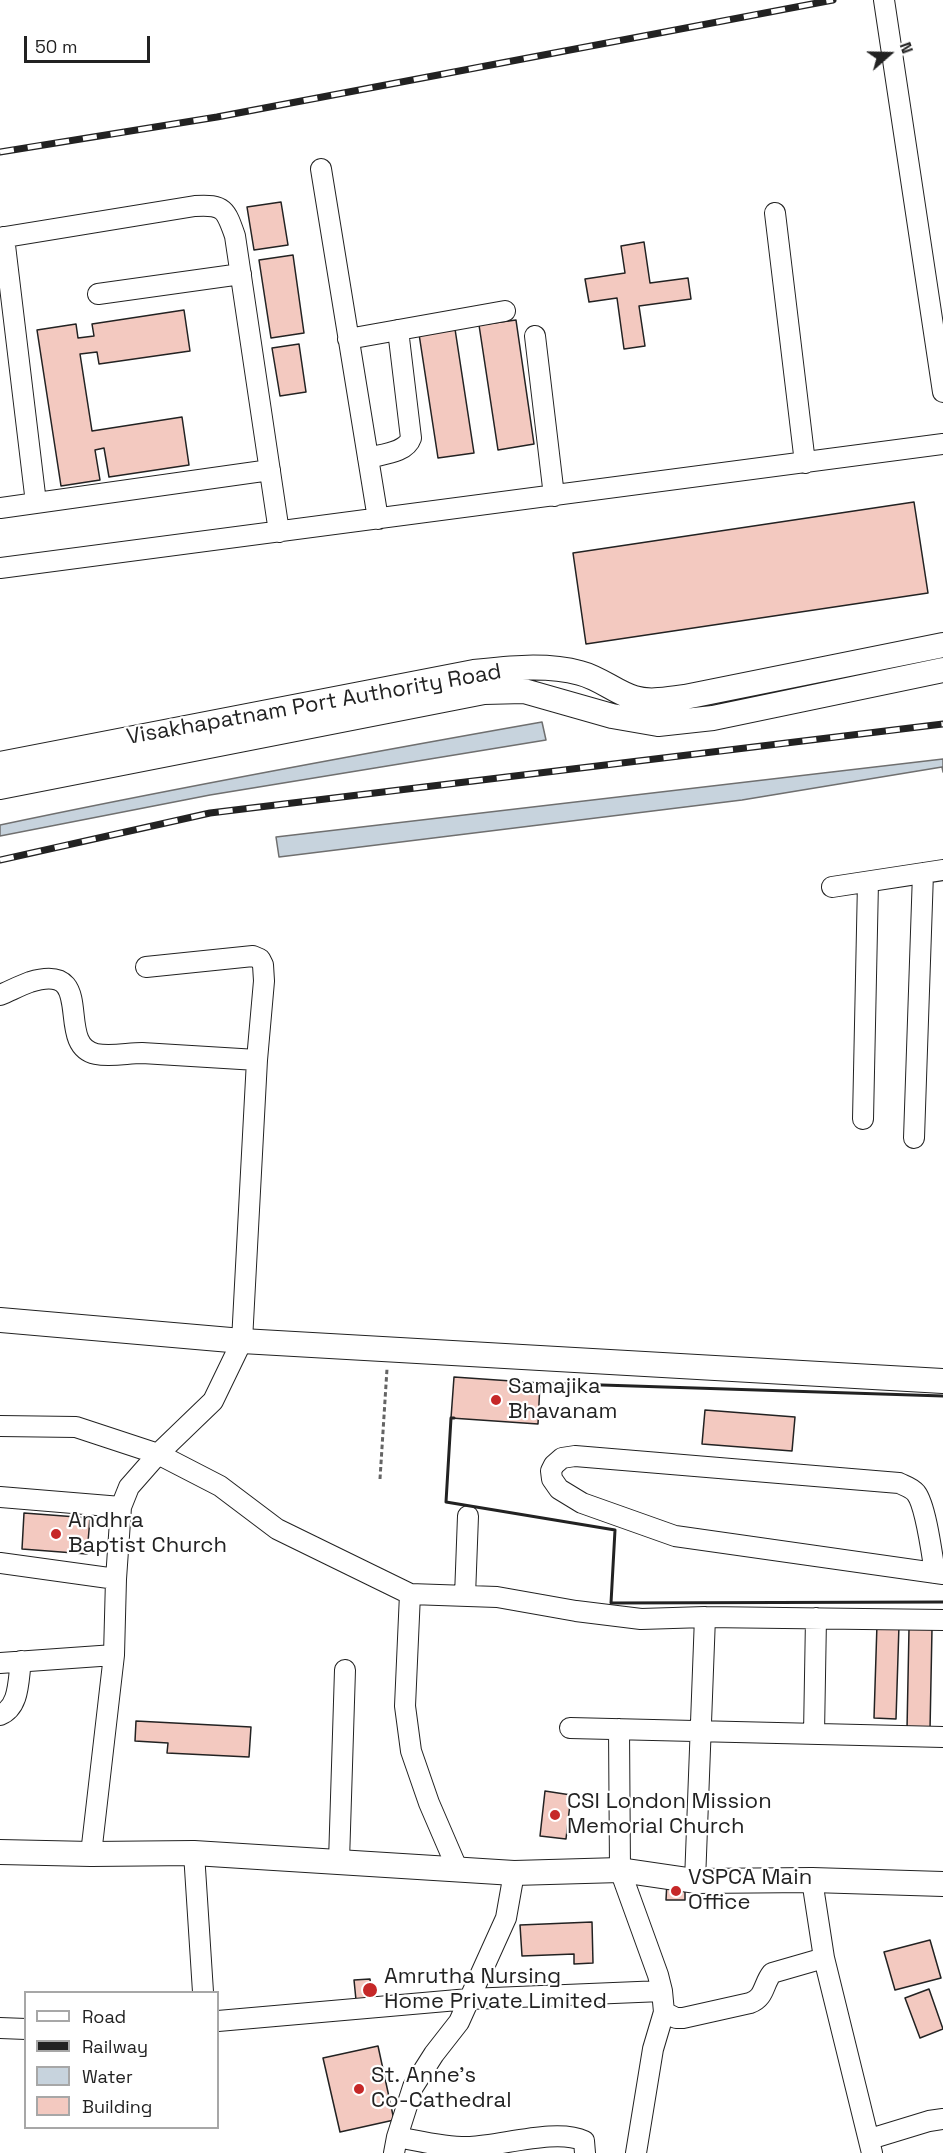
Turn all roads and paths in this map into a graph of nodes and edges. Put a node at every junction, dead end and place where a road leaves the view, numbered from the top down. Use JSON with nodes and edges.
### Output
{"nodes":[{"id":1,"x":884,"y":0,"type":"edge"},
{"id":2,"x":321,"y":169,"type":"dead end"},
{"id":3,"x":775,"y":213,"type":"dead end"},
{"id":4,"x":2,"y":238,"type":"edge"},
{"id":5,"x":241,"y":274,"type":"junction"},
{"id":6,"x":98,"y":294,"type":"dead end"},
{"id":7,"x":6,"y":308,"type":"edge"},
{"id":8,"x":505,"y":310,"type":"dead end"},
{"id":9,"x":398,"y":330,"type":"junction"},
{"id":10,"x":535,"y":336,"type":"dead end"},
{"id":11,"x":348,"y":339,"type":"junction"},
{"id":12,"x":943,"y":392,"type":"edge"},
{"id":13,"x":943,"y":444,"type":"edge"},
{"id":14,"x":368,"y":458,"type":"junction"},
{"id":15,"x":805,"y":463,"type":"junction"},
{"id":16,"x":270,"y":470,"type":"junction"},
{"id":17,"x":554,"y":496,"type":"junction"},
{"id":18,"x":36,"y":503,"type":"junction"},
{"id":19,"x":0,"y":508,"type":"edge"},
{"id":20,"x":378,"y":519,"type":"junction"},
{"id":21,"x":279,"y":532,"type":"junction"},
{"id":22,"x":0,"y":568,"type":"edge"},
{"id":23,"x":943,"y":645,"type":"edge"},
{"id":24,"x":943,"y":670,"type":"edge"},
{"id":25,"x":0,"y":765,"type":"edge"},
{"id":26,"x":0,"y":788,"type":"edge"},
{"id":27,"x":943,"y":870,"type":"edge"},
{"id":28,"x":922,"y":873,"type":"junction"},
{"id":29,"x":868,"y":882,"type":"junction"},
{"id":30,"x":832,"y":887,"type":"dead end"},
{"id":31,"x":146,"y":967,"type":"dead end"},
{"id":32,"x":0,"y":995,"type":"edge"},
{"id":33,"x":257,"y":1060,"type":"junction"},
{"id":34,"x":863,"y":1119,"type":"dead end"},
{"id":35,"x":914,"y":1138,"type":"dead end"},
{"id":36,"x":0,"y":1320,"type":"edge"},
{"id":37,"x":242,"y":1341,"type":"junction"},
{"id":38,"x":389,"y":1350,"type":"junction"},
{"id":39,"x":943,"y":1381,"type":"edge"},
{"id":40,"x":0,"y":1426,"type":"edge"},
{"id":41,"x":158,"y":1454,"type":"junction"},
{"id":42,"x":380,"y":1479,"type":"dead end"},
{"id":43,"x":0,"y":1497,"type":"edge"},
{"id":44,"x":121,"y":1507,"type":"junction"},
{"id":45,"x":468,"y":1516,"type":"dead end"},
{"id":46,"x":0,"y":1563,"type":"edge"},
{"id":47,"x":939,"y":1574,"type":"edge"},
{"id":48,"x":116,"y":1579,"type":"junction"},
{"id":49,"x":410,"y":1594,"type":"junction"},
{"id":50,"x":465,"y":1596,"type":"junction"},
{"id":51,"x":705,"y":1617,"type":"junction"},
{"id":52,"x":816,"y":1618,"type":"junction"},
{"id":53,"x":943,"y":1620,"type":"edge"},
{"id":54,"x":114,"y":1655,"type":"junction"},
{"id":55,"x":21,"y":1661,"type":"junction"},
{"id":56,"x":0,"y":1663,"type":"edge"},
{"id":57,"x":345,"y":1670,"type":"dead end"},
{"id":58,"x":0,"y":1715,"type":"edge"},
{"id":59,"x":570,"y":1728,"type":"dead end"},
{"id":60,"x":619,"y":1729,"type":"junction"},
{"id":61,"x":699,"y":1732,"type":"junction"},
{"id":62,"x":814,"y":1734,"type":"junction"},
{"id":63,"x":943,"y":1737,"type":"edge"},
{"id":64,"x":0,"y":1852,"type":"edge"},
{"id":65,"x":194,"y":1853,"type":"junction"},
{"id":66,"x":91,"y":1854,"type":"junction"},
{"id":67,"x":339,"y":1861,"type":"junction"},
{"id":68,"x":457,"y":1868,"type":"junction"},
{"id":69,"x":620,"y":1870,"type":"junction"},
{"id":70,"x":514,"y":1873,"type":"junction"},
{"id":71,"x":812,"y":1880,"type":"junction"},
{"id":72,"x":695,"y":1881,"type":"junction"},
{"id":73,"x":943,"y":1884,"type":"edge"},
{"id":74,"x":824,"y":1958,"type":"junction"},
{"id":75,"x":203,"y":1991,"type":"edge"},
{"id":76,"x":662,"y":1991,"type":"junction"},
{"id":77,"x":469,"y":1999,"type":"junction"},
{"id":78,"x":664,"y":2012,"type":"junction"},
{"id":79,"x":219,"y":2021,"type":"edge"},
{"id":80,"x":0,"y":2028,"type":"edge"},
{"id":81,"x":24,"y":2029,"type":"edge"},
{"id":82,"x":943,"y":2119,"type":"edge"},
{"id":83,"x":395,"y":2145,"type":"edge"},
{"id":84,"x":871,"y":2146,"type":"edge"},
{"id":85,"x":585,"y":2153,"type":"edge"},
{"id":86,"x":636,"y":2153,"type":"edge"}],
"edges":[{"from":1,"to":12,"type":"street"},
{"from":2,"to":11,"type":"street"},
{"from":3,"to":15,"type":"street"},
{"from":4,"to":5,"type":"street"},
{"from":4,"to":7,"type":"street"},
{"from":5,"to":6,"type":"street"},
{"from":5,"to":16,"type":"street"},
{"from":7,"to":18,"type":"street"},
{"from":8,"to":9,"type":"street"},
{"from":9,"to":11,"type":"street"},
{"from":9,"to":14,"type":"street"},
{"from":10,"to":17,"type":"street"},
{"from":11,"to":14,"type":"street"},
{"from":13,"to":15,"type":"street"},
{"from":14,"to":20,"type":"street"},
{"from":15,"to":17,"type":"street"},
{"from":16,"to":18,"type":"street"},
{"from":16,"to":21,"type":"street"},
{"from":17,"to":20,"type":"street"},
{"from":18,"to":19,"type":"street"},
{"from":20,"to":21,"type":"street"},
{"from":21,"to":22,"type":"street"},
{"from":23,"to":25,"type":"main road","name":"Visakhapatnam Port Authority Road"},
{"from":24,"to":26,"type":"main road","name":"Visakhapatnam Port Authority Road"},
{"from":27,"to":28,"type":"street"},
{"from":28,"to":29,"type":"street"},
{"from":28,"to":35,"type":"street"},
{"from":29,"to":30,"type":"street"},
{"from":29,"to":34,"type":"street"},
{"from":31,"to":33,"type":"street"},
{"from":32,"to":33,"type":"street"},
{"from":33,"to":37,"type":"street"},
{"from":36,"to":37,"type":"main road"},
{"from":37,"to":38,"type":"main road"},
{"from":37,"to":41,"type":"street"},
{"from":38,"to":39,"type":"main road"},
{"from":38,"to":42,"type":"path"},
{"from":40,"to":41,"type":"street"},
{"from":41,"to":44,"type":"street"},
{"from":41,"to":49,"type":"street"},
{"from":43,"to":44,"type":"street"},
{"from":44,"to":48,"type":"street"},
{"from":45,"to":50,"type":"street"},
{"from":46,"to":48,"type":"street"},
{"from":47,"to":47,"type":"street"},
{"from":48,"to":54,"type":"street"},
{"from":49,"to":50,"type":"street"},
{"from":49,"to":68,"type":"street"},
{"from":50,"to":51,"type":"street"},
{"from":51,"to":52,"type":"street"},
{"from":51,"to":61,"type":"street"},
{"from":52,"to":53,"type":"street"},
{"from":52,"to":62,"type":"street"},
{"from":54,"to":55,"type":"street"},
{"from":54,"to":66,"type":"street"},
{"from":55,"to":56,"type":"street"},
{"from":55,"to":58,"type":"street"},
{"from":57,"to":67,"type":"street"},
{"from":59,"to":60,"type":"street"},
{"from":60,"to":61,"type":"street"},
{"from":60,"to":69,"type":"street"},
{"from":61,"to":62,"type":"street"},
{"from":61,"to":72,"type":"street"},
{"from":62,"to":63,"type":"street"},
{"from":64,"to":66,"type":"main road"},
{"from":65,"to":66,"type":"main road"},
{"from":65,"to":67,"type":"main road"},
{"from":65,"to":75,"type":"street"},
{"from":67,"to":68,"type":"main road"},
{"from":68,"to":70,"type":"main road"},
{"from":69,"to":70,"type":"main road"},
{"from":69,"to":72,"type":"main road"},
{"from":69,"to":76,"type":"street"},
{"from":70,"to":77,"type":"street"},
{"from":71,"to":72,"type":"main road"},
{"from":71,"to":73,"type":"main road"},
{"from":71,"to":74,"type":"street"},
{"from":74,"to":78,"type":"street"},
{"from":74,"to":84,"type":"street"},
{"from":76,"to":77,"type":"street"},
{"from":76,"to":78,"type":"street"},
{"from":77,"to":79,"type":"street"},
{"from":77,"to":83,"type":"street"},
{"from":78,"to":86,"type":"street"},
{"from":80,"to":81,"type":"street"},
{"from":82,"to":84,"type":"street"},
{"from":83,"to":85,"type":"street"}]}
